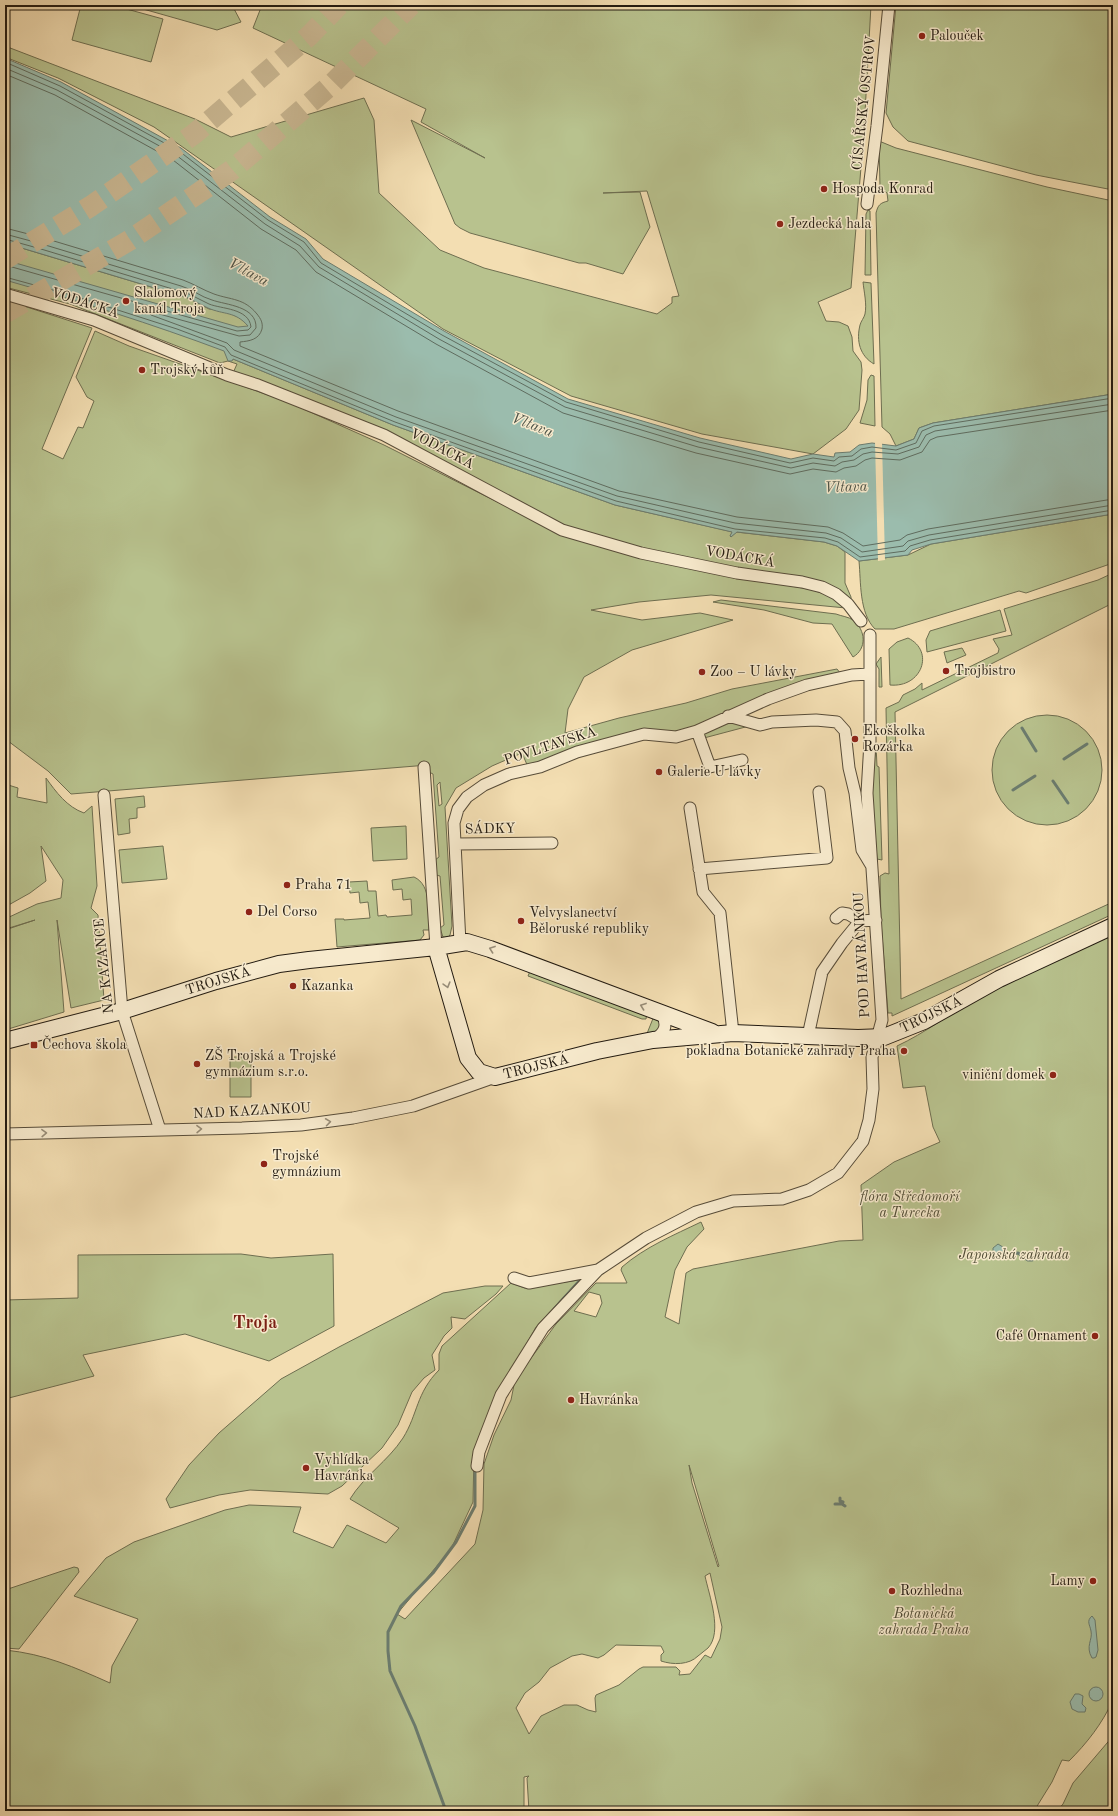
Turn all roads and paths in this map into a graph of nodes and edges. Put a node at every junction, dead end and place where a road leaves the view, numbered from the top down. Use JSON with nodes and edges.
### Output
{"nodes":[{"id":1,"x":889,"y":5,"type":"edge"},
{"id":2,"x":867,"y":204,"type":"dead end"},
{"id":3,"x":5,"y":294,"type":"edge"},
{"id":4,"x":861,"y":621,"type":"dead end"},
{"id":5,"x":870,"y":635,"type":"dead end"},
{"id":6,"x":869,"y":674,"type":"junction"},
{"id":7,"x":728,"y":716,"type":"junction"},
{"id":8,"x":697,"y":731,"type":"junction"},
{"id":9,"x":742,"y":760,"type":"dead end"},
{"id":10,"x":424,"y":767,"type":"dead end"},
{"id":11,"x":819,"y":792,"type":"dead end"},
{"id":12,"x":104,"y":795,"type":"dead end"},
{"id":13,"x":690,"y":808,"type":"dead end"},
{"id":14,"x":552,"y":843,"type":"dead end"},
{"id":15,"x":454,"y":844,"type":"junction"},
{"id":16,"x":699,"y":869,"type":"junction"},
{"id":17,"x":873,"y":869,"type":"junction"},
{"id":18,"x":836,"y":918,"type":"dead end"},
{"id":19,"x":876,"y":920,"type":"junction"},
{"id":20,"x":860,"y":921,"type":"junction"},
{"id":21,"x":1113,"y":926,"type":"edge"},
{"id":22,"x":460,"y":943,"type":"junction"},
{"id":23,"x":436,"y":947,"type":"junction"},
{"id":24,"x":122,"y":1011,"type":"junction"},
{"id":25,"x":662,"y":1014,"type":"junction"},
{"id":26,"x":726,"y":1033,"type":"junction"},
{"id":27,"x":808,"y":1036,"type":"junction"},
{"id":28,"x":877,"y":1038,"type":"junction"},
{"id":29,"x":653,"y":1040,"type":"junction"},
{"id":30,"x":5,"y":1042,"type":"edge"},
{"id":31,"x":495,"y":1077,"type":"junction"},
{"id":32,"x":160,"y":1130,"type":"junction"},
{"id":33,"x":5,"y":1134,"type":"edge"},
{"id":34,"x":598,"y":1270,"type":"junction"},
{"id":35,"x":514,"y":1278,"type":"dead end"},
{"id":36,"x":477,"y":1466,"type":"dead end"}],
"edges":[{"from":1,"to":2,"type":"street","name":"CÍSAŘSKÝ OSTROV"},
{"from":3,"to":4,"type":"street","name":"VODÁCKÁ"},
{"from":5,"to":6,"type":"street"},
{"from":6,"to":7,"type":"street","name":"POVLTAVSKÁ"},
{"from":6,"to":17,"type":"street","name":"POD HAVRÁNKOU"},
{"from":7,"to":8,"type":"street","name":"POVLTAVSKÁ"},
{"from":7,"to":17,"type":"street","name":"POD HAVRÁNKOU"},
{"from":8,"to":9,"type":"street"},
{"from":8,"to":15,"type":"street","name":"POVLTAVSKÁ"},
{"from":10,"to":23,"type":"street"},
{"from":11,"to":16,"type":"street"},
{"from":12,"to":24,"type":"street","name":"NA KAZANCE"},
{"from":13,"to":16,"type":"street"},
{"from":14,"to":15,"type":"street","name":"SÁDKY"},
{"from":15,"to":22,"type":"street","name":"SÁDKY"},
{"from":16,"to":26,"type":"street"},
{"from":17,"to":19,"type":"street","name":"POD HAVRÁNKOU"},
{"from":18,"to":20,"type":"street"},
{"from":19,"to":20,"type":"street"},
{"from":19,"to":28,"type":"street","name":"POD HAVRÁNKOU"},
{"from":20,"to":27,"type":"street"},
{"from":21,"to":28,"type":"street","name":"TROJSKÁ"},
{"from":22,"to":23,"type":"street","name":"TROJSKÁ"},
{"from":25,"to":22,"type":"street","name":"TROJSKÁ","one_way":true},
{"from":23,"to":24,"type":"street","name":"TROJSKÁ"},
{"from":23,"to":31,"type":"street","name":"TROJSKÁ","one_way":true},
{"from":24,"to":30,"type":"street","name":"TROJSKÁ"},
{"from":24,"to":32,"type":"street","name":"NA KAZANCE"},
{"from":25,"to":26,"type":"street","name":"TROJSKÁ"},
{"from":25,"to":29,"type":"street"},
{"from":26,"to":27,"type":"street","name":"TROJSKÁ"},
{"from":26,"to":29,"type":"street","name":"TROJSKÁ"},
{"from":27,"to":28,"type":"street","name":"TROJSKÁ"},
{"from":28,"to":34,"type":"street","name":"POD HAVRÁNKOU"},
{"from":29,"to":31,"type":"street","name":"TROJSKÁ"},
{"from":32,"to":31,"type":"street","name":"NAD KAZANKOU","one_way":true},
{"from":33,"to":32,"type":"street","name":"NAD KAZANKOU","one_way":true},
{"from":34,"to":35,"type":"street","name":"POD HAVRÁNKOU"},
{"from":34,"to":36,"type":"street","name":"POD HAVRÁNKOU"}]}
